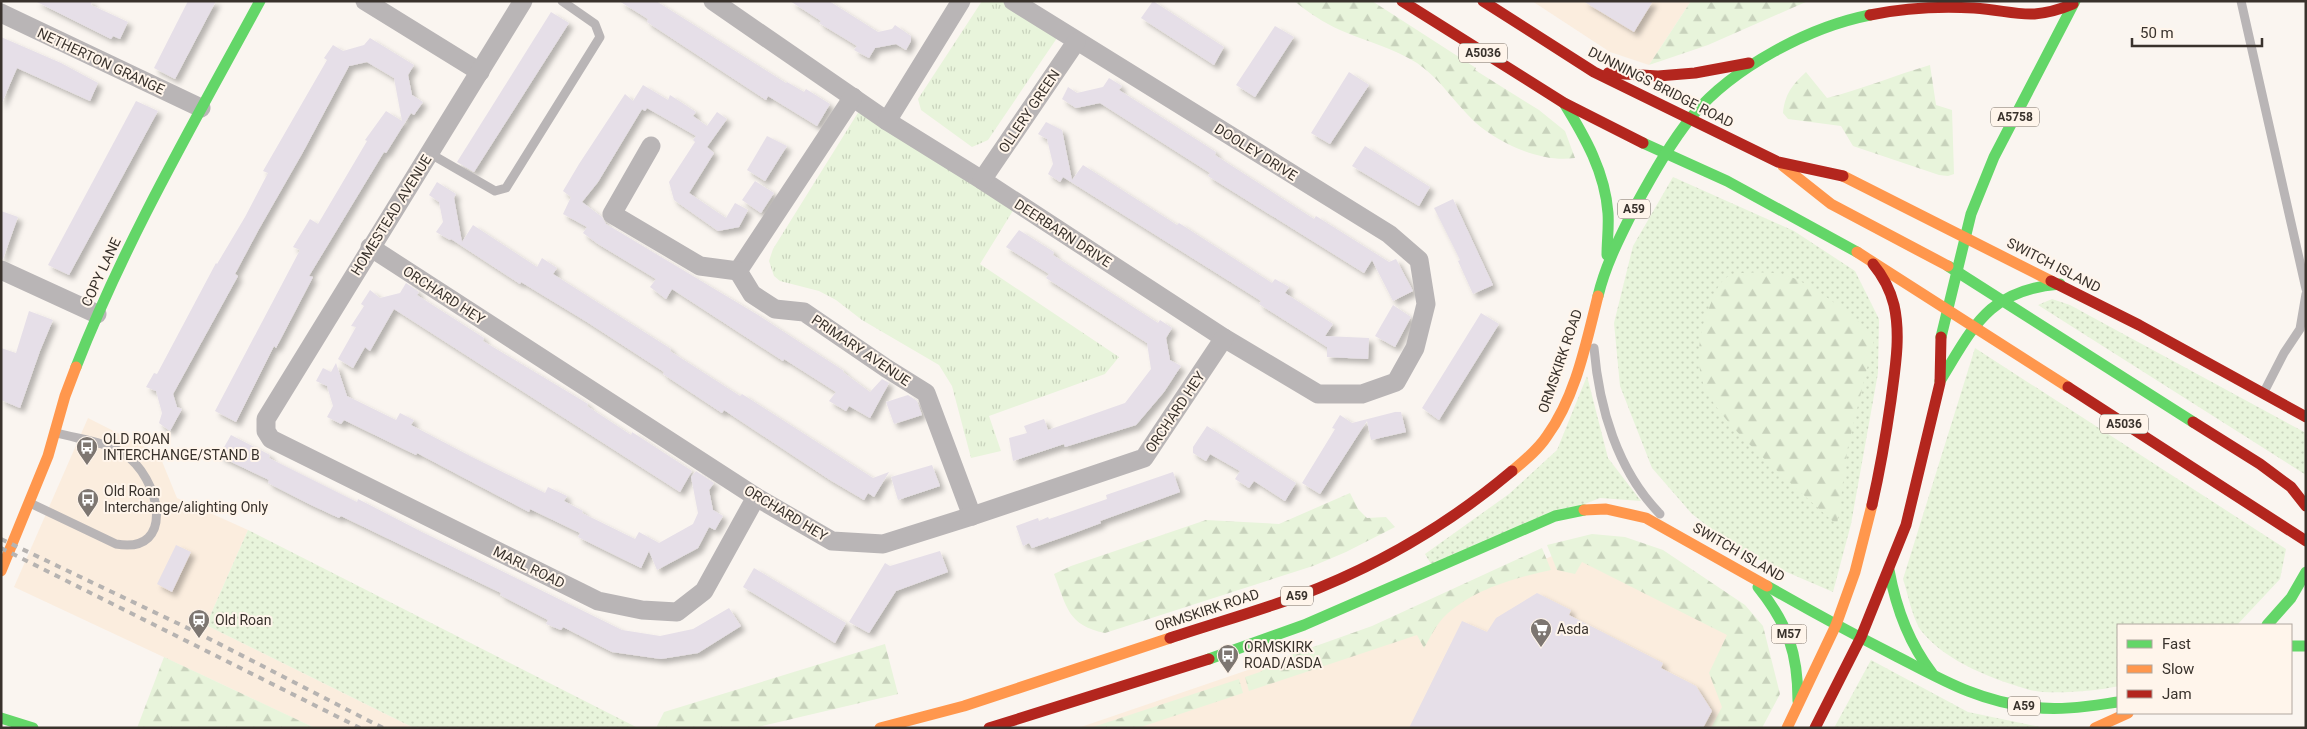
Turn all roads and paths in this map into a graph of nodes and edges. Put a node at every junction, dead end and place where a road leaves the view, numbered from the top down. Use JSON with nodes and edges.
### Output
{"nodes":[{"id":1,"x":260,"y":1,"type":"edge"},
{"id":2,"x":365,"y":1,"type":"edge"},
{"id":3,"x":522,"y":1,"type":"edge"},
{"id":4,"x":562,"y":1,"type":"edge"},
{"id":5,"x":713,"y":1,"type":"edge"},
{"id":6,"x":961,"y":1,"type":"edge"},
{"id":7,"x":1013,"y":1,"type":"edge"},
{"id":8,"x":1402,"y":1,"type":"edge"},
{"id":9,"x":1483,"y":1,"type":"edge"},
{"id":10,"x":2241,"y":1,"type":"edge"},
{"id":11,"x":2074,"y":2,"type":"edge"},
{"id":12,"x":1,"y":13,"type":"edge"},
{"id":13,"x":1076,"y":42,"type":"junction"},
{"id":14,"x":1760,"y":60,"type":"junction"},
{"id":15,"x":480,"y":72,"type":"junction"},
{"id":16,"x":1594,"y":72,"type":"junction"},
{"id":17,"x":853,"y":97,"type":"junction"},
{"id":18,"x":1564,"y":103,"type":"junction"},
{"id":19,"x":201,"y":108,"type":"junction"},
{"id":20,"x":1690,"y":120,"type":"junction"},
{"id":21,"x":887,"y":121,"type":"junction"},
{"id":22,"x":651,"y":146,"type":"dead end"},
{"id":23,"x":429,"y":153,"type":"junction"},
{"id":24,"x":1666,"y":155,"type":"junction"},
{"id":25,"x":1778,"y":162,"type":"junction"},
{"id":26,"x":982,"y":180,"type":"junction"},
{"id":27,"x":1964,"y":237,"type":"junction"},
{"id":28,"x":370,"y":247,"type":"junction"},
{"id":29,"x":1868,"y":259,"type":"junction"},
{"id":30,"x":1606,"y":266,"type":"junction"},
{"id":31,"x":1,"y":270,"type":"edge"},
{"id":32,"x":1957,"y":270,"type":"junction"},
{"id":33,"x":738,"y":271,"type":"junction"},
{"id":34,"x":2060,"y":284,"type":"junction"},
{"id":35,"x":2306,"y":289,"type":"edge"},
{"id":36,"x":2306,"y":294,"type":"edge"},
{"id":37,"x":2002,"y":299,"type":"junction"},
{"id":38,"x":1595,"y":307,"type":"junction"},
{"id":39,"x":1948,"y":309,"type":"junction"},
{"id":40,"x":97,"y":314,"type":"junction"},
{"id":41,"x":1975,"y":327,"type":"junction"},
{"id":42,"x":1224,"y":338,"type":"junction"},
{"id":43,"x":1415,"y":348,"type":"joint"},
{"id":44,"x":1940,"y":383,"type":"junction"},
{"id":45,"x":2264,"y":392,"type":"junction"},
{"id":46,"x":2306,"y":417,"type":"edge"},
{"id":47,"x":266,"y":431,"type":"joint"},
{"id":48,"x":55,"y":433,"type":"junction"},
{"id":49,"x":756,"y":497,"type":"junction"},
{"id":50,"x":2302,"y":501,"type":"edge"},
{"id":51,"x":30,"y":503,"type":"junction"},
{"id":52,"x":972,"y":516,"type":"junction"},
{"id":53,"x":1682,"y":537,"type":"junction"},
{"id":54,"x":2306,"y":541,"type":"edge"},
{"id":55,"x":1889,"y":570,"type":"junction"},
{"id":56,"x":1,"y":571,"type":"edge"},
{"id":57,"x":2306,"y":572,"type":"edge"},
{"id":58,"x":1748,"y":576,"type":"junction"},
{"id":59,"x":2268,"y":624,"type":"edge"},
{"id":60,"x":1836,"y":625,"type":"junction"},
{"id":61,"x":1861,"y":638,"type":"junction"},
{"id":62,"x":2292,"y":646,"type":"edge"},
{"id":63,"x":2306,"y":646,"type":"edge"},
{"id":64,"x":1935,"y":676,"type":"junction"},
{"id":65,"x":2117,"y":702,"type":"edge"},
{"id":66,"x":1798,"y":705,"type":"junction"},
{"id":67,"x":2126,"y":714,"type":"edge"},
{"id":68,"x":1,"y":718,"type":"edge"},
{"id":69,"x":33,"y":728,"type":"edge"},
{"id":70,"x":880,"y":728,"type":"edge"},
{"id":71,"x":989,"y":728,"type":"edge"},
{"id":72,"x":1787,"y":728,"type":"edge"},
{"id":73,"x":1815,"y":728,"type":"edge"},
{"id":74,"x":2095,"y":728,"type":"edge"}],
"edges":[{"from":1,"to":19,"type":"main road","name":"COPY LANE"},
{"from":2,"to":15,"type":"street"},
{"from":3,"to":15,"type":"street","name":"HOMESTEAD AVENUE"},
{"from":4,"to":23,"type":"lane"},
{"from":5,"to":17,"type":"street","name":"DEERBARN DRIVE"},
{"from":6,"to":21,"type":"street"},
{"from":7,"to":13,"type":"street","name":"DOOLEY DRIVE"},
{"from":8,"to":18,"type":"main road","number":"A5036"},
{"from":9,"to":16,"type":"main road","name":"DUNNINGS BRIDGE ROAD"},
{"from":10,"to":35,"type":"lane"},
{"from":11,"to":14,"type":"main road","number":"A5758"},
{"from":11,"to":27,"type":"main road","number":"A5758"},
{"from":12,"to":19,"type":"street","name":"NETHERTON GRANGE"},
{"from":13,"to":26,"type":"street","name":"OLLERY GREEN"},
{"from":13,"to":43,"type":"street","name":"DOOLEY DRIVE"},
{"from":14,"to":16,"type":"main road","number":"A5758"},
{"from":14,"to":20,"type":"main road","number":"A5758"},
{"from":15,"to":23,"type":"street","name":"HOMESTEAD AVENUE"},
{"from":16,"to":20,"type":"main road","name":"DUNNINGS BRIDGE ROAD"},
{"from":17,"to":21,"type":"street","name":"DEERBARN DRIVE"},
{"from":17,"to":33,"type":"street"},
{"from":18,"to":24,"type":"main road","number":"A5036"},
{"from":18,"to":30,"type":"main road"},
{"from":19,"to":40,"type":"main road","name":"COPY LANE"},
{"from":20,"to":24,"type":"main road","name":"SWITCH ISLAND"},
{"from":20,"to":25,"type":"main road","name":"DUNNINGS BRIDGE ROAD"},
{"from":21,"to":26,"type":"street","name":"DEERBARN DRIVE"},
{"from":22,"to":33,"type":"street"},
{"from":23,"to":28,"type":"street","name":"HOMESTEAD AVENUE"},
{"from":24,"to":29,"type":"main road","number":"A5036"},
{"from":24,"to":30,"type":"main road","name":"SWITCH ISLAND","number":"A59"},
{"from":25,"to":27,"type":"main road","name":"SWITCH ISLAND"},
{"from":25,"to":32,"type":"main road"},
{"from":26,"to":42,"type":"street","name":"DEERBARN DRIVE"},
{"from":27,"to":32,"type":"main road","number":"A5758"},
{"from":27,"to":34,"type":"main road","name":"SWITCH ISLAND"},
{"from":28,"to":47,"type":"street","name":"HOMESTEAD AVENUE"},
{"from":28,"to":49,"type":"street","name":"ORCHARD HEY"},
{"from":29,"to":39,"type":"main road","number":"A5036"},
{"from":29,"to":60,"type":"main road"},
{"from":30,"to":38,"type":"main road","name":"SWITCH ISLAND","number":"A59"},
{"from":31,"to":40,"type":"street"},
{"from":32,"to":37,"type":"main road"},
{"from":32,"to":39,"type":"main road","number":"A5758"},
{"from":33,"to":52,"type":"street","name":"PRIMARY AVENUE"},
{"from":34,"to":37,"type":"main road"},
{"from":34,"to":45,"type":"main road","name":"SWITCH ISLAND"},
{"from":36,"to":45,"type":"lane"},
{"from":37,"to":41,"type":"main road"},
{"from":37,"to":50,"type":"main road"},
{"from":38,"to":53,"type":"lane","name":"SWITCH ISLAND"},
{"from":38,"to":70,"type":"main road","name":"ORMSKIRK ROAD","number":"A59"},
{"from":39,"to":41,"type":"main road","number":"A5036"},
{"from":39,"to":44,"type":"main road","number":"A5758"},
{"from":40,"to":48,"type":"main road","name":"COPY LANE"},
{"from":41,"to":44,"type":"main road"},
{"from":41,"to":54,"type":"main road","number":"A5036"},
{"from":42,"to":43,"type":"street","name":"DEERBARN DRIVE"},
{"from":42,"to":52,"type":"street","name":"ORCHARD HEY"},
{"from":44,"to":55,"type":"main road","number":"A5758"},
{"from":45,"to":46,"type":"main road","name":"SWITCH ISLAND"},
{"from":47,"to":49,"type":"street","name":"MARL ROAD"},
{"from":48,"to":51,"type":"main road","name":"COPY LANE"},
{"from":48,"to":51,"type":"lane"},
{"from":49,"to":52,"type":"street","name":"ORCHARD HEY"},
{"from":51,"to":56,"type":"main road","name":"COPY LANE"},
{"from":53,"to":58,"type":"main road","name":"SWITCH ISLAND","number":"A59"},
{"from":53,"to":71,"type":"main road","number":"A59"},
{"from":55,"to":61,"type":"main road"},
{"from":55,"to":64,"type":"main road"},
{"from":57,"to":59,"type":"main road"},
{"from":58,"to":60,"type":"main road","name":"SWITCH ISLAND","number":"A59"},
{"from":58,"to":66,"type":"main road","number":"M57"},
{"from":60,"to":61,"type":"main road","name":"SWITCH ISLAND","number":"A59"},
{"from":60,"to":66,"type":"main road","number":"M57"},
{"from":61,"to":64,"type":"main road","name":"SWITCH ISLAND","number":"A59"},
{"from":61,"to":73,"type":"main road"},
{"from":62,"to":63,"type":"main road"},
{"from":64,"to":65,"type":"main road","name":"SWITCH ISLAND","number":"A59"},
{"from":66,"to":72,"type":"main road","number":"M57"},
{"from":67,"to":74,"type":"main road"},
{"from":68,"to":69,"type":"main road"}]}
